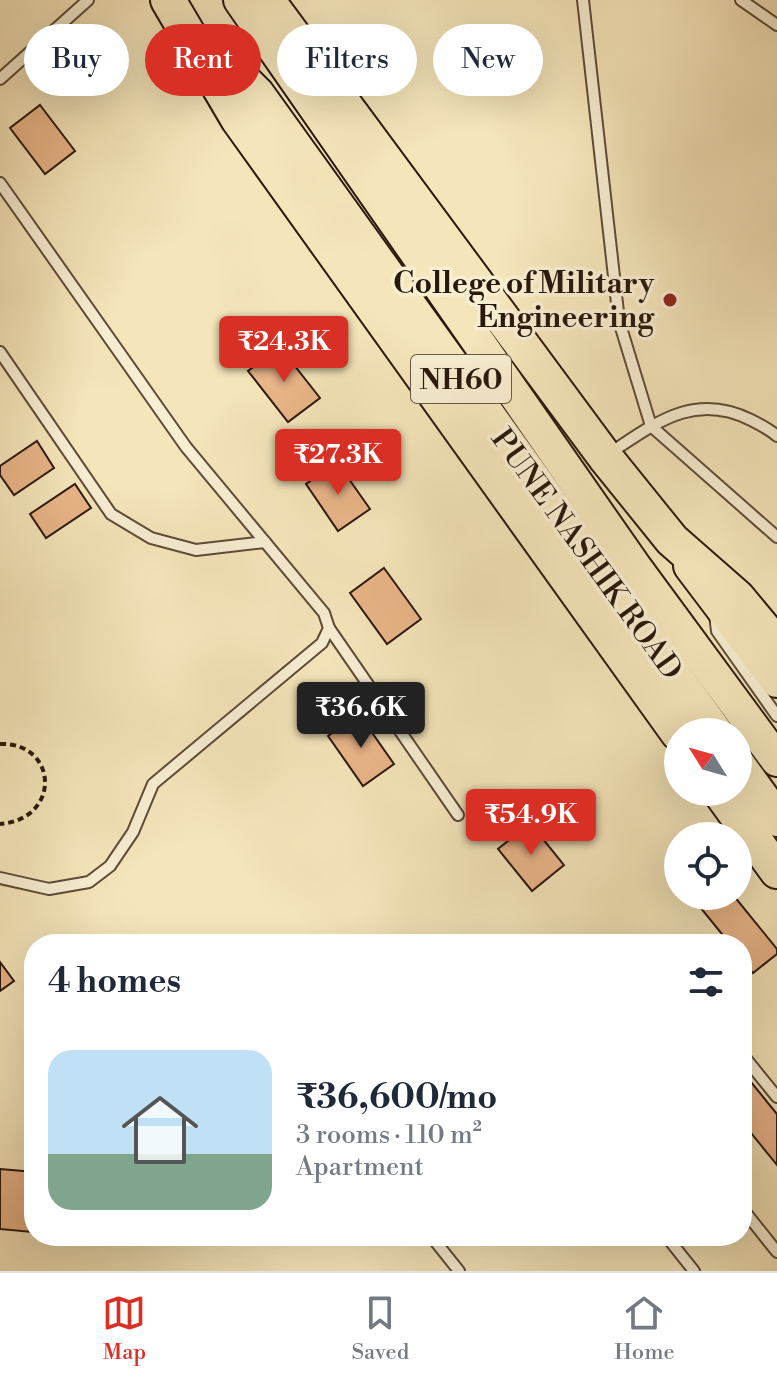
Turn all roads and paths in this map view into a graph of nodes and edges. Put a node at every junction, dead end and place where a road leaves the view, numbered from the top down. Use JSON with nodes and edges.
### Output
{"nodes":[{"id":1,"x":88,"y":0,"type":"edge"},
{"id":2,"x":168,"y":0,"type":"edge"},
{"id":3,"x":240,"y":0,"type":"edge"},
{"id":4,"x":267,"y":0,"type":"edge"},
{"id":5,"x":583,"y":0,"type":"edge"},
{"id":6,"x":741,"y":0,"type":"edge"},
{"id":7,"x":181,"y":24,"type":"edge"},
{"id":8,"x":777,"y":25,"type":"edge"},
{"id":9,"x":0,"y":79,"type":"edge"},
{"id":10,"x":224,"y":96,"type":"edge"},
{"id":11,"x":258,"y":96,"type":"edge"},
{"id":12,"x":0,"y":183,"type":"edge"},
{"id":13,"x":0,"y":352,"type":"edge"},
{"id":14,"x":651,"y":426,"type":"junction"},
{"id":15,"x":777,"y":436,"type":"edge"},
{"id":16,"x":605,"y":457,"type":"junction"},
{"id":17,"x":777,"y":537,"type":"edge"},
{"id":18,"x":672,"y":540,"type":"junction"},
{"id":19,"x":265,"y":542,"type":"junction"},
{"id":20,"x":712,"y":597,"type":"junction"},
{"id":21,"x":674,"y":620,"type":"junction"},
{"id":22,"x":329,"y":628,"type":"junction"},
{"id":23,"x":704,"y":639,"type":"dead end"},
{"id":24,"x":777,"y":645,"type":"edge"},
{"id":25,"x":777,"y":681,"type":"edge"},
{"id":26,"x":777,"y":716,"type":"edge"},
{"id":27,"x":667,"y":718,"type":"edge"},
{"id":28,"x":705,"y":718,"type":"edge"},
{"id":29,"x":0,"y":744,"type":"edge"},
{"id":30,"x":777,"y":760,"type":"edge"},
{"id":31,"x":752,"y":784,"type":"edge"},
{"id":32,"x":730,"y":806,"type":"edge"},
{"id":33,"x":458,"y":815,"type":"dead end"},
{"id":34,"x":777,"y":819,"type":"edge"},
{"id":35,"x":0,"y":824,"type":"edge"},
{"id":36,"x":777,"y":871,"type":"edge"},
{"id":37,"x":0,"y":878,"type":"edge"},
{"id":38,"x":752,"y":1066,"type":"edge"},
{"id":39,"x":777,"y":1097,"type":"edge"},
{"id":40,"x":752,"y":1221,"type":"edge"},
{"id":41,"x":439,"y":1246,"type":"edge"},
{"id":42,"x":674,"y":1246,"type":"edge"},
{"id":43,"x":777,"y":1252,"type":"edge"},
{"id":44,"x":459,"y":1271,"type":"edge"},
{"id":45,"x":694,"y":1271,"type":"edge"}],
"edges":[{"from":1,"to":9,"type":"lane"},
{"from":2,"to":7,"type":"highway"},
{"from":3,"to":21,"type":"main road"},
{"from":4,"to":16,"type":"highway","number":"NH60"},
{"from":5,"to":14,"type":"lane"},
{"from":6,"to":8,"type":"lane"},
{"from":10,"to":27,"type":"highway"},
{"from":11,"to":28,"type":"highway","name":"PUNE NASHIK ROAD","number":"NH60"},
{"from":12,"to":19,"type":"lane"},
{"from":13,"to":19,"type":"lane"},
{"from":14,"to":15,"type":"lane"},
{"from":14,"to":16,"type":"lane"},
{"from":14,"to":17,"type":"lane"},
{"from":16,"to":18,"type":"highway","number":"NH60"},
{"from":18,"to":20,"type":"main road"},
{"from":18,"to":24,"type":"highway","number":"NH60"},
{"from":19,"to":22,"type":"lane"},
{"from":20,"to":25,"type":"main road"},
{"from":20,"to":26,"type":"lane"},
{"from":21,"to":23,"type":"lane"},
{"from":21,"to":30,"type":"main road"},
{"from":22,"to":33,"type":"lane"},
{"from":22,"to":37,"type":"lane"},
{"from":29,"to":35,"type":"path"},
{"from":31,"to":34,"type":"highway"},
{"from":32,"to":36,"type":"highway"},
{"from":38,"to":39,"type":"lane"},
{"from":40,"to":43,"type":"lane"},
{"from":41,"to":44,"type":"lane"},
{"from":42,"to":45,"type":"lane"}]}
